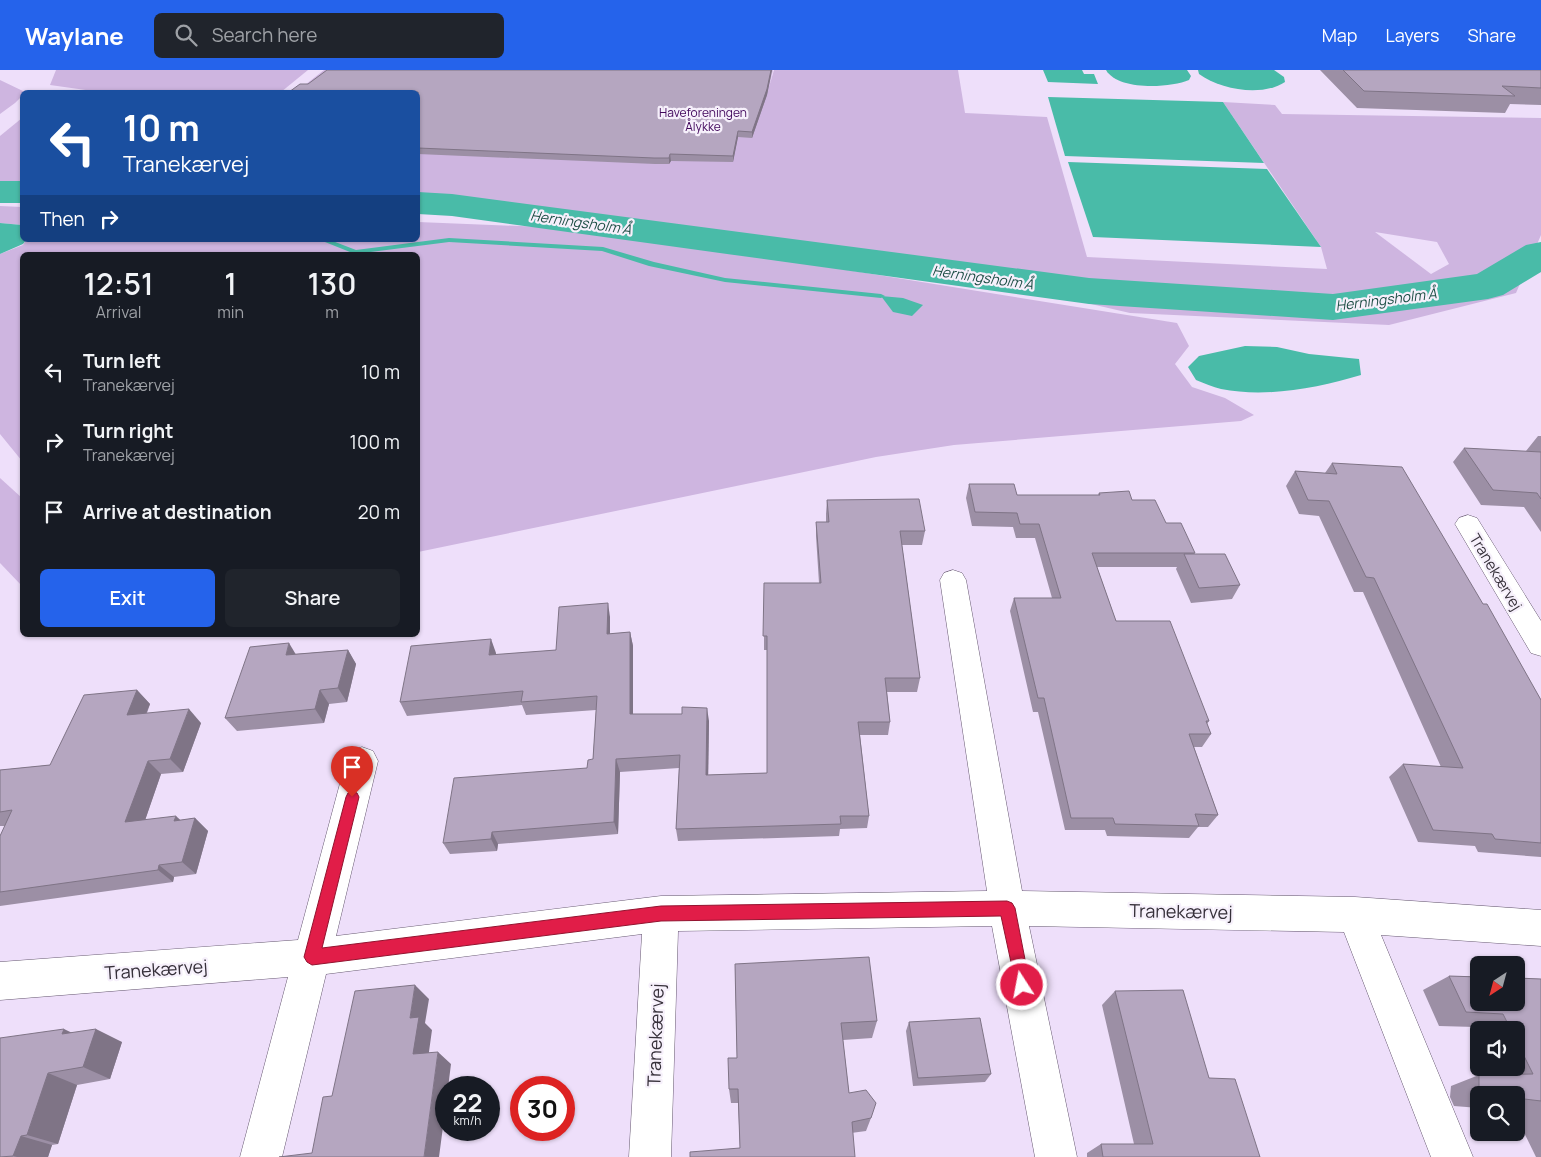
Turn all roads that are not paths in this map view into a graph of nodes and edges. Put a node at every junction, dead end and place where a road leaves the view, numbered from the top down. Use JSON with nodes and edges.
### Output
{"nodes":[{"id":1,"x":1468,"y":524,"type":"dead end"},
{"id":2,"x":953,"y":580,"type":"dead end"},
{"id":3,"x":1541,"y":644,"type":"edge"},
{"id":4,"x":362,"y":761,"type":"dead end"},
{"id":5,"x":1007,"y":908,"type":"junction"},
{"id":6,"x":661,"y":914,"type":"junction"},
{"id":7,"x":1355,"y":915,"type":"junction"},
{"id":8,"x":1541,"y":928,"type":"edge"},
{"id":9,"x":312,"y":957,"type":"junction"},
{"id":10,"x":0,"y":981,"type":"edge"},
{"id":11,"x":261,"y":1157,"type":"edge"},
{"id":12,"x":650,"y":1157,"type":"edge"},
{"id":13,"x":1056,"y":1157,"type":"edge"},
{"id":14,"x":1452,"y":1157,"type":"edge"}],
"edges":[{"from":1,"to":3,"type":"street","name":"Tranekærvej"},
{"from":2,"to":5,"type":"street"},
{"from":4,"to":9,"type":"street"},
{"from":5,"to":6,"type":"street","name":"Tranekærvej"},
{"from":5,"to":7,"type":"street","name":"Tranekærvej"},
{"from":5,"to":13,"type":"street"},
{"from":6,"to":9,"type":"street","name":"Tranekærvej"},
{"from":6,"to":12,"type":"street","name":"Tranekærvej"},
{"from":7,"to":8,"type":"street","name":"Tranekærvej"},
{"from":7,"to":14,"type":"street"},
{"from":9,"to":10,"type":"street","name":"Tranekærvej"},
{"from":9,"to":11,"type":"street"}]}
